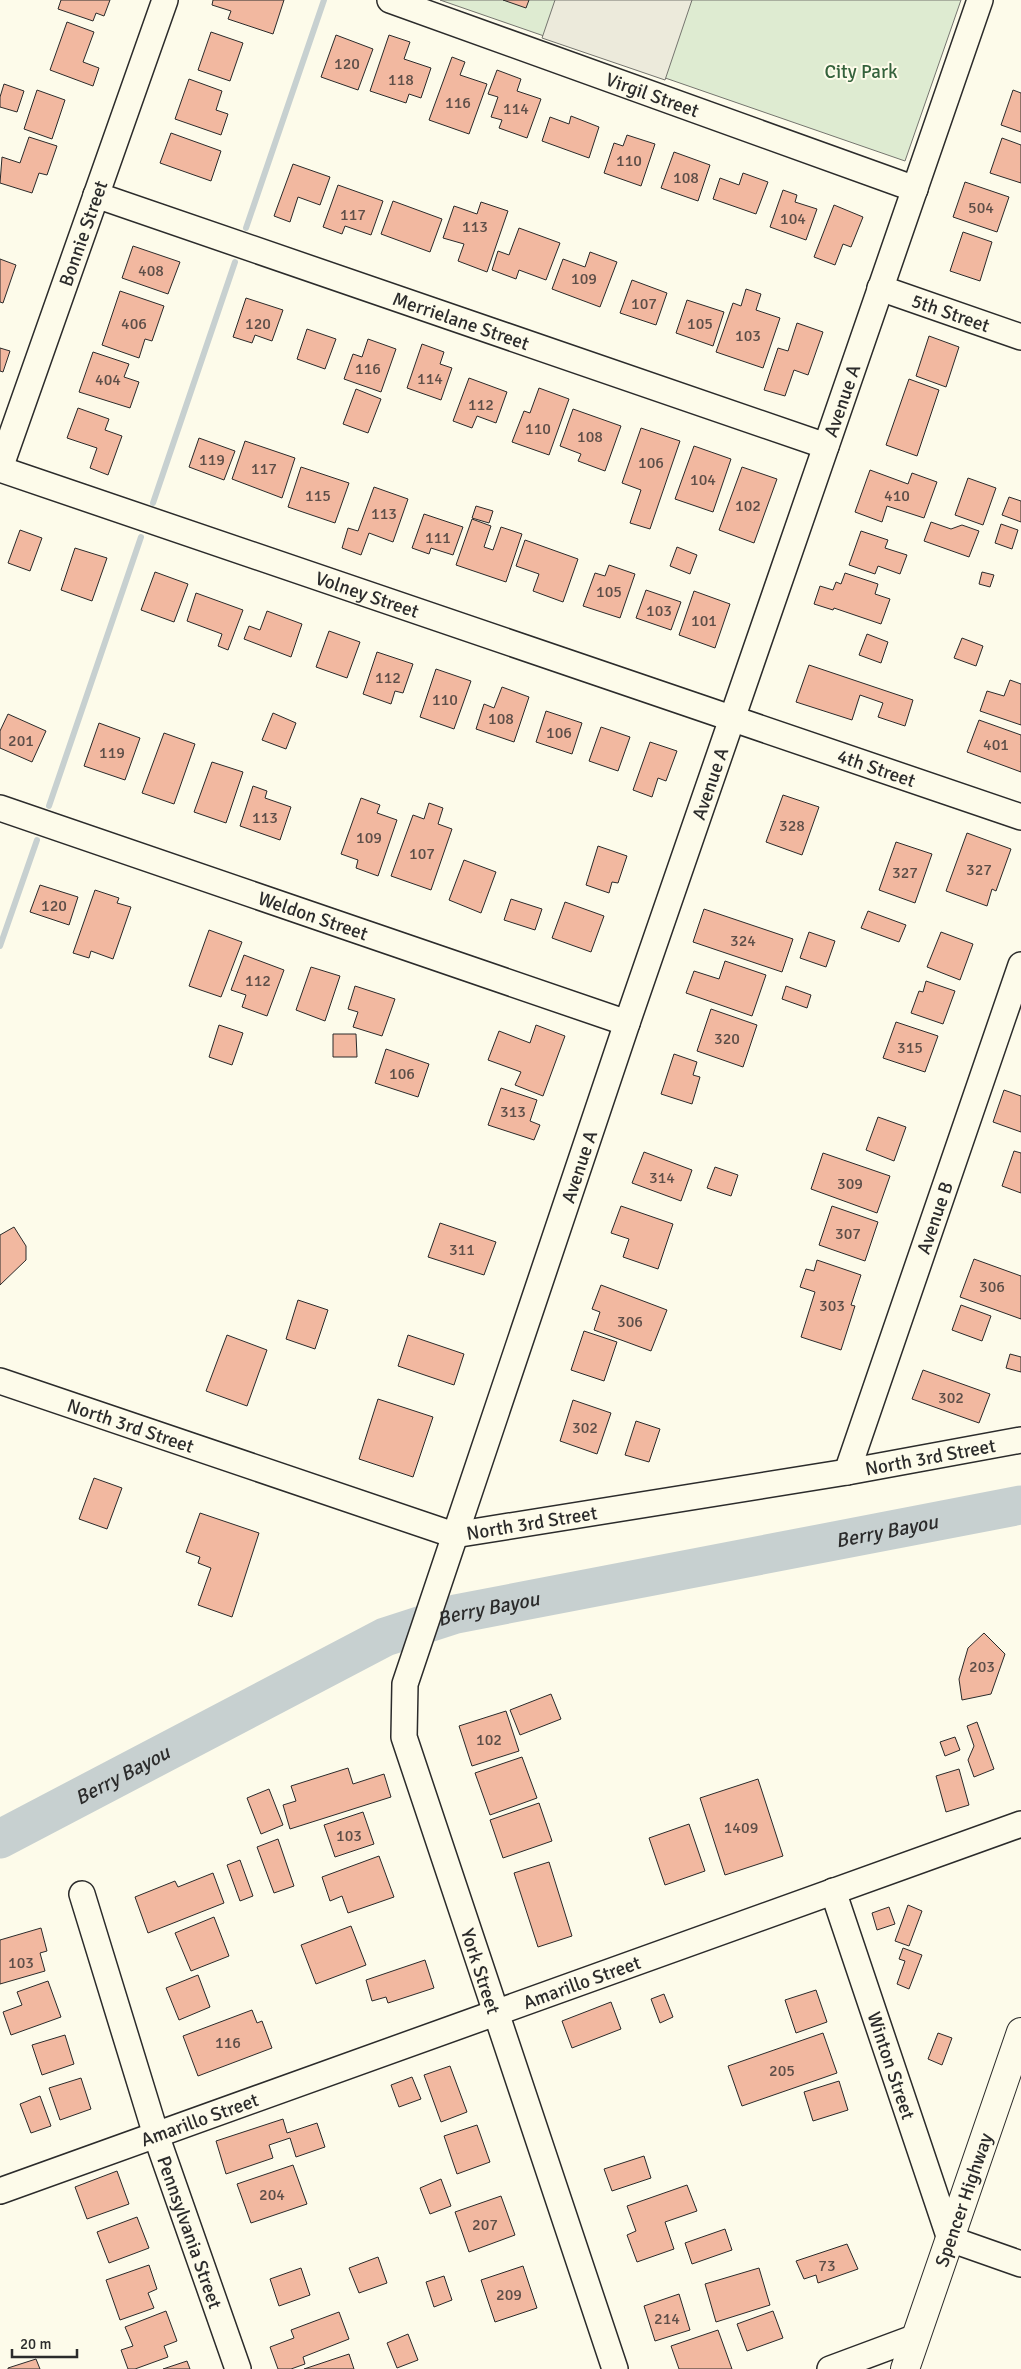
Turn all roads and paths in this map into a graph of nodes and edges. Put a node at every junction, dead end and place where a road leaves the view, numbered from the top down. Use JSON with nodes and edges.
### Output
{"nodes":[{"id":1,"x":165,"y":0,"type":"edge"},
{"id":2,"x":390,"y":0,"type":"edge"},
{"id":3,"x":980,"y":0,"type":"edge"},
{"id":4,"x":915,"y":189,"type":"junction"},
{"id":5,"x":96,"y":195,"type":"junction"},
{"id":6,"x":880,"y":288,"type":"junction"},
{"id":7,"x":1021,"y":337,"type":"edge"},
{"id":8,"x":826,"y":446,"type":"junction"},
{"id":9,"x":0,"y":468,"type":"edge"},
{"id":10,"x":733,"y":718,"type":"junction"},
{"id":11,"x":0,"y":808,"type":"edge"},
{"id":12,"x":1021,"y":817,"type":"edge"},
{"id":13,"x":1021,"y":965,"type":"edge"},
{"id":14,"x":627,"y":1023,"type":"junction"},
{"id":15,"x":0,"y":1381,"type":"edge"},
{"id":16,"x":1021,"y":1440,"type":"edge"},
{"id":17,"x":847,"y":1472,"type":"junction"},
{"id":18,"x":454,"y":1535,"type":"junction"},
{"id":19,"x":443,"y":1569,"type":"joint"},
{"id":20,"x":1021,"y":1824,"type":"edge"},
{"id":21,"x":833,"y":1891,"type":"junction"},
{"id":22,"x":82,"y":1894,"type":"dead end"},
{"id":23,"x":495,"y":2013,"type":"junction"},
{"id":24,"x":1021,"y":2032,"type":"edge"},
{"id":25,"x":156,"y":2135,"type":"junction"},
{"id":26,"x":0,"y":2191,"type":"edge"},
{"id":27,"x":950,"y":2239,"type":"junction"},
{"id":28,"x":1021,"y":2264,"type":"edge"},
{"id":29,"x":916,"y":2337,"type":"junction"},
{"id":30,"x":238,"y":2369,"type":"edge"},
{"id":31,"x":615,"y":2369,"type":"edge"},
{"id":32,"x":830,"y":2369,"type":"edge"},
{"id":33,"x":905,"y":2369,"type":"edge"}],
"edges":[{"from":1,"to":5,"type":"street","name":"Bonnie Street"},
{"from":2,"to":4,"type":"street","name":"Virgil Street"},
{"from":3,"to":4,"type":"street","name":"Avenue A"},
{"from":4,"to":6,"type":"street","name":"Avenue A"},
{"from":5,"to":8,"type":"street","name":"Merrielane Street"},
{"from":5,"to":9,"type":"street","name":"Bonnie Street"},
{"from":6,"to":7,"type":"street","name":"5th Street"},
{"from":6,"to":8,"type":"street","name":"Avenue A"},
{"from":8,"to":10,"type":"street","name":"Avenue A"},
{"from":9,"to":10,"type":"street","name":"Volney Street"},
{"from":10,"to":12,"type":"street","name":"4th Street"},
{"from":10,"to":14,"type":"street","name":"Avenue A"},
{"from":11,"to":14,"type":"street","name":"Weldon Street"},
{"from":13,"to":17,"type":"street","name":"Avenue B"},
{"from":14,"to":18,"type":"street","name":"Avenue A"},
{"from":15,"to":18,"type":"street","name":"North 3rd Street"},
{"from":16,"to":17,"type":"street","name":"North 3rd Street"},
{"from":17,"to":18,"type":"street","name":"North 3rd Street"},
{"from":18,"to":19,"type":"street","name":"Avenue A"},
{"from":19,"to":23,"type":"street","name":"York Street"},
{"from":20,"to":21,"type":"street","name":"Amarillo Street"},
{"from":21,"to":23,"type":"street","name":"Amarillo Street"},
{"from":21,"to":27,"type":"street","name":"Winton Street"},
{"from":22,"to":25,"type":"street","name":"Pennsylvania Street"},
{"from":23,"to":25,"type":"street","name":"Amarillo Street"},
{"from":23,"to":31,"type":"street","name":"York Street"},
{"from":24,"to":27,"type":"main road","name":"Spencer Highway"},
{"from":25,"to":26,"type":"street","name":"Amarillo Street"},
{"from":25,"to":30,"type":"street","name":"Pennsylvania Street"},
{"from":27,"to":28,"type":"street"},
{"from":27,"to":29,"type":"main road","name":"Spencer Highway"},
{"from":29,"to":32,"type":"street"},
{"from":29,"to":33,"type":"main road","name":"Spencer Highway"}]}
